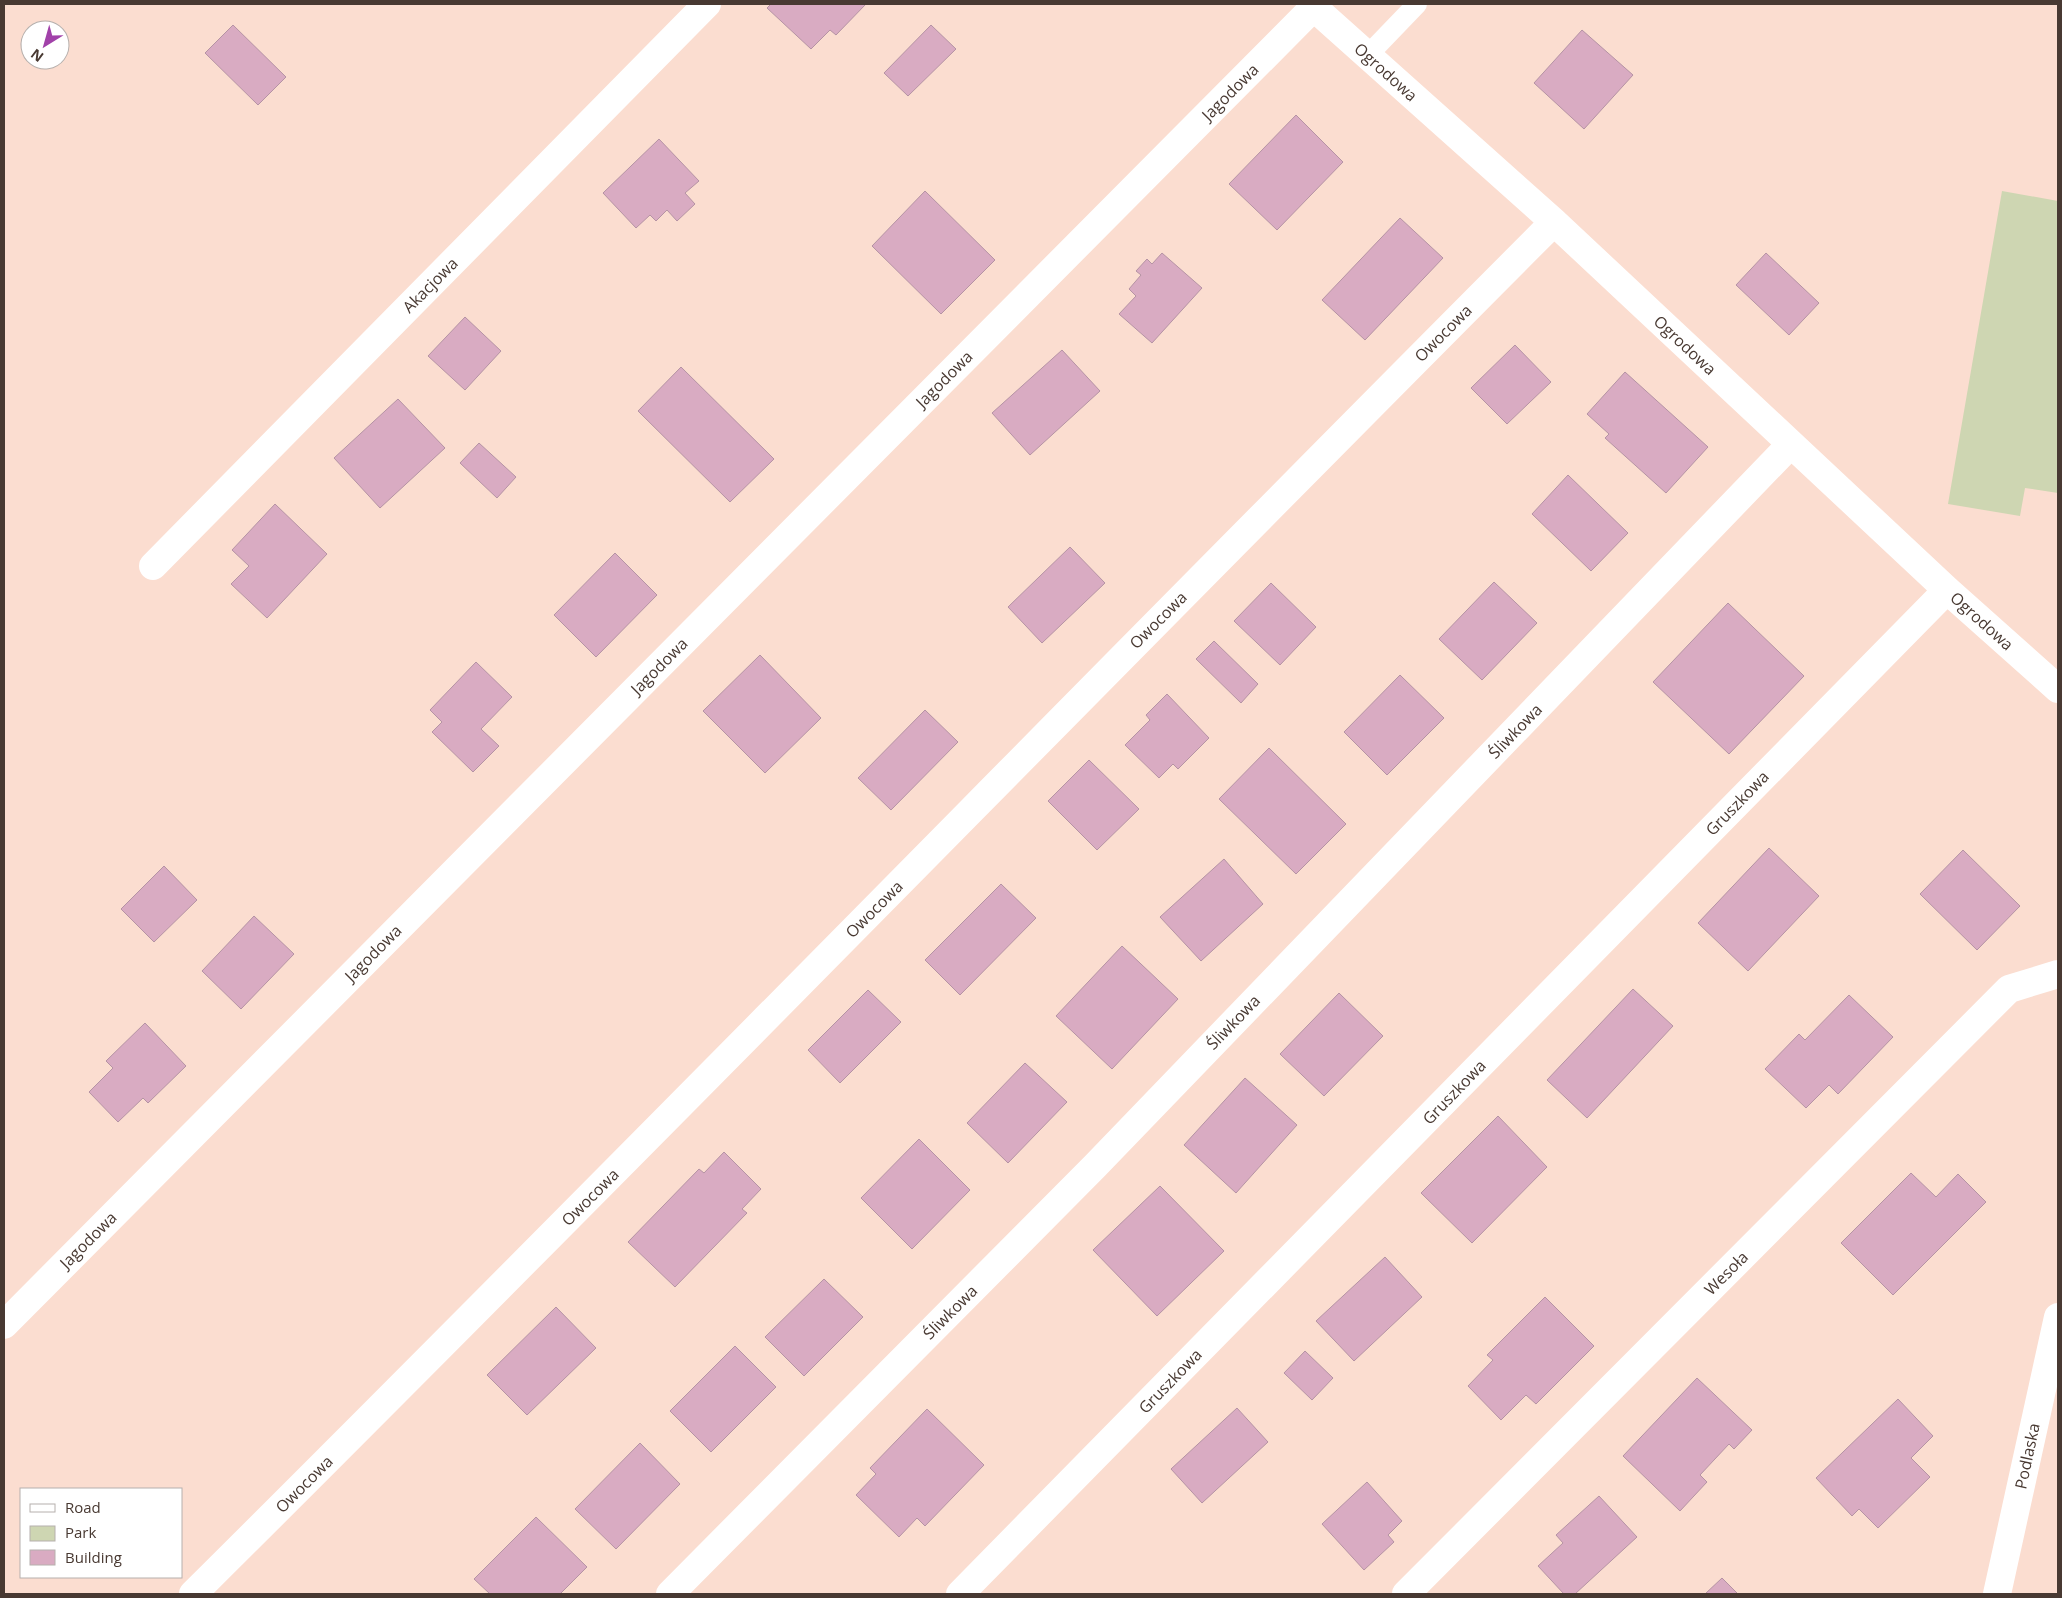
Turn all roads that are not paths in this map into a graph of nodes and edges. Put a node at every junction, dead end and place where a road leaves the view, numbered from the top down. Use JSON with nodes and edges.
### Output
{"nodes":[{"id":1,"x":707,"y":4,"type":"edge"},
{"id":2,"x":1416,"y":4,"type":"edge"},
{"id":3,"x":1312,"y":5,"type":"edge"},
{"id":4,"x":1368,"y":55,"type":"junction"},
{"id":5,"x":1554,"y":222,"type":"junction"},
{"id":6,"x":1791,"y":444,"type":"junction"},
{"id":7,"x":153,"y":566,"type":"dead end"},
{"id":8,"x":1947,"y":590,"type":"junction"},
{"id":9,"x":2058,"y":689,"type":"edge"},
{"id":10,"x":2058,"y":974,"type":"edge"},
{"id":11,"x":2058,"y":1317,"type":"edge"},
{"id":12,"x":4,"y":1325,"type":"edge"},
{"id":13,"x":2050,"y":1387,"type":"edge"},
{"id":14,"x":193,"y":1594,"type":"edge"},
{"id":15,"x":670,"y":1594,"type":"edge"},
{"id":16,"x":960,"y":1594,"type":"edge"},
{"id":17,"x":1406,"y":1594,"type":"edge"},
{"id":18,"x":1997,"y":1594,"type":"edge"}],
"edges":[{"from":1,"to":7,"type":"street","name":"Akacjowa"},
{"from":2,"to":4,"type":"lane"},
{"from":3,"to":4,"type":"street","name":"Ogrodowa"},
{"from":3,"to":12,"type":"street","name":"Jagodowa"},
{"from":4,"to":5,"type":"street","name":"Ogrodowa"},
{"from":5,"to":6,"type":"street","name":"Ogrodowa"},
{"from":5,"to":14,"type":"street","name":"Owocowa"},
{"from":6,"to":8,"type":"street","name":"Ogrodowa"},
{"from":6,"to":15,"type":"street","name":"Śliwkowa"},
{"from":8,"to":9,"type":"street","name":"Ogrodowa"},
{"from":8,"to":16,"type":"street","name":"Gruszkowa"},
{"from":10,"to":17,"type":"street","name":"Wesoła"},
{"from":11,"to":13,"type":"street","name":"Podlaska"},
{"from":13,"to":18,"type":"street","name":"Podlaska"}]}
